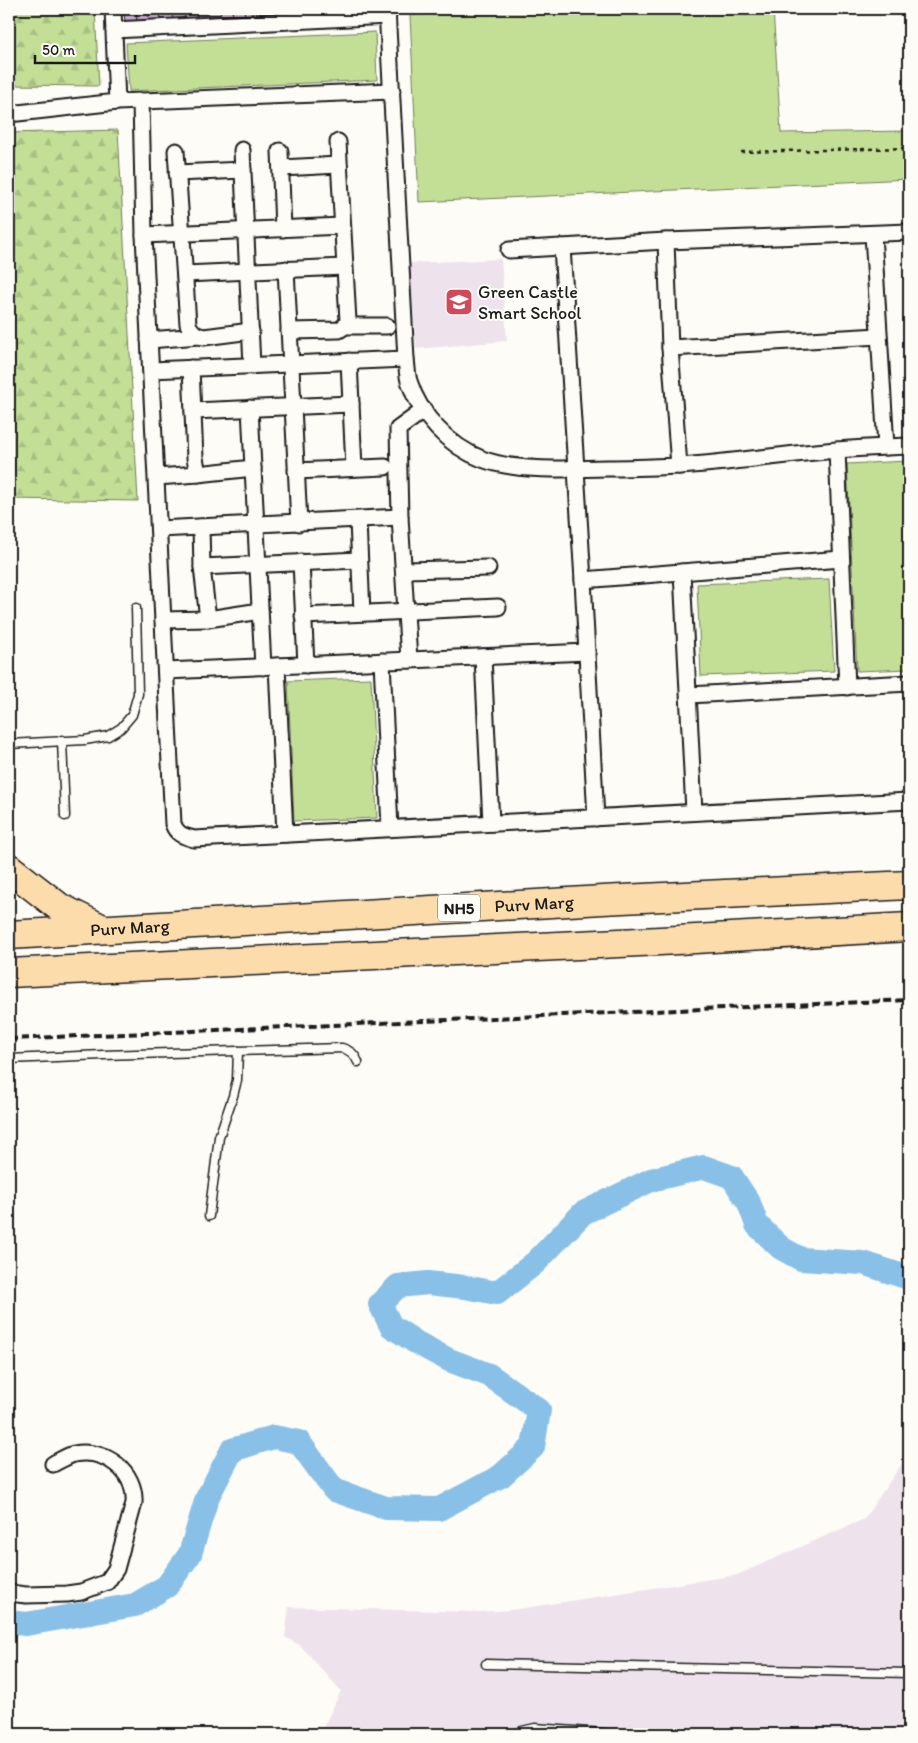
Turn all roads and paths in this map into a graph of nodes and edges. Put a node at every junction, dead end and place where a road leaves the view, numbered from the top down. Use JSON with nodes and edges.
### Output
{"nodes":[{"id":1,"x":113,"y":9,"type":"edge"},
{"id":2,"x":388,"y":12,"type":"edge"},
{"id":3,"x":327,"y":14,"type":"edge"},
{"id":4,"x":114,"y":30,"type":"junction"},
{"id":5,"x":392,"y":91,"type":"junction"},
{"id":6,"x":140,"y":101,"type":"junction"},
{"id":7,"x":117,"y":102,"type":"junction"},
{"id":8,"x":9,"y":114,"type":"edge"},
{"id":9,"x":338,"y":142,"type":"dead end"},
{"id":10,"x":909,"y":148,"type":"edge"},
{"id":11,"x":242,"y":150,"type":"dead end"},
{"id":12,"x":176,"y":151,"type":"dead end"},
{"id":13,"x":280,"y":151,"type":"dead end"},
{"id":14,"x":741,"y":152,"type":"dead end"},
{"id":15,"x":339,"y":165,"type":"junction"},
{"id":16,"x":281,"y":168,"type":"junction"},
{"id":17,"x":243,"y":170,"type":"junction"},
{"id":18,"x":177,"y":173,"type":"junction"},
{"id":19,"x":342,"y":226,"type":"junction"},
{"id":20,"x":284,"y":228,"type":"junction"},
{"id":21,"x":246,"y":230,"type":"junction"},
{"id":22,"x":909,"y":232,"type":"edge"},
{"id":23,"x":183,"y":233,"type":"junction"},
{"id":24,"x":873,"y":234,"type":"junction"},
{"id":25,"x":144,"y":235,"type":"junction"},
{"id":26,"x":666,"y":242,"type":"junction"},
{"id":27,"x":562,"y":247,"type":"junction"},
{"id":28,"x":510,"y":250,"type":"dead end"},
{"id":29,"x":344,"y":267,"type":"junction"},
{"id":30,"x":286,"y":269,"type":"junction"},
{"id":31,"x":248,"y":271,"type":"junction"},
{"id":32,"x":185,"y":274,"type":"junction"},
{"id":33,"x":345,"y":326,"type":"junction"},
{"id":34,"x":387,"y":326,"type":"dead end"},
{"id":35,"x":251,"y":331,"type":"junction"},
{"id":36,"x":289,"y":331,"type":"junction"},
{"id":37,"x":199,"y":336,"type":"junction"},
{"id":38,"x":879,"y":336,"type":"junction"},
{"id":39,"x":149,"y":340,"type":"junction"},
{"id":40,"x":670,"y":348,"type":"junction"},
{"id":41,"x":406,"y":359,"type":"junction"},
{"id":42,"x":349,"y":361,"type":"junction"},
{"id":43,"x":290,"y":364,"type":"junction"},
{"id":44,"x":252,"y":366,"type":"junction"},
{"id":45,"x":191,"y":368,"type":"junction"},
{"id":46,"x":151,"y":370,"type":"junction"},
{"id":47,"x":350,"y":404,"type":"junction"},
{"id":48,"x":293,"y":406,"type":"junction"},
{"id":49,"x":250,"y":408,"type":"junction"},
{"id":50,"x":193,"y":410,"type":"junction"},
{"id":51,"x":424,"y":410,"type":"junction"},
{"id":52,"x":909,"y":446,"type":"edge"},
{"id":53,"x":886,"y":447,"type":"junction"},
{"id":54,"x":837,"y":450,"type":"junction"},
{"id":55,"x":680,"y":466,"type":"junction"},
{"id":56,"x":384,"y":467,"type":"dead end"},
{"id":57,"x":253,"y":468,"type":"junction"},
{"id":58,"x":354,"y":468,"type":"junction"},
{"id":59,"x":576,"y":469,"type":"junction"},
{"id":60,"x":296,"y":471,"type":"junction"},
{"id":61,"x":198,"y":474,"type":"junction"},
{"id":62,"x":156,"y":477,"type":"junction"},
{"id":63,"x":400,"y":517,"type":"junction"},
{"id":64,"x":358,"y":520,"type":"junction"},
{"id":65,"x":299,"y":523,"type":"junction"},
{"id":66,"x":257,"y":525,"type":"junction"},
{"id":67,"x":201,"y":527,"type":"junction"},
{"id":68,"x":159,"y":529,"type":"junction"},
{"id":69,"x":841,"y":559,"type":"junction"},
{"id":70,"x":359,"y":560,"type":"junction"},
{"id":71,"x":301,"y":562,"type":"junction"},
{"id":72,"x":258,"y":564,"type":"junction"},
{"id":73,"x":202,"y":567,"type":"junction"},
{"id":74,"x":488,"y":568,"type":"dead end"},
{"id":75,"x":404,"y":570,"type":"junction"},
{"id":76,"x":682,"y":572,"type":"junction"},
{"id":77,"x":583,"y":580,"type":"junction"},
{"id":78,"x":498,"y":607,"type":"dead end"},
{"id":79,"x":136,"y":608,"type":"dead end"},
{"id":80,"x":260,"y":611,"type":"junction"},
{"id":81,"x":407,"y":611,"type":"junction"},
{"id":82,"x":362,"y":613,"type":"junction"},
{"id":83,"x":303,"y":616,"type":"junction"},
{"id":84,"x":208,"y":619,"type":"junction"},
{"id":85,"x":164,"y":620,"type":"junction"},
{"id":86,"x":587,"y":652,"type":"junction"},
{"id":87,"x":483,"y":657,"type":"junction"},
{"id":88,"x":409,"y":660,"type":"junction"},
{"id":89,"x":382,"y":661,"type":"junction"},
{"id":90,"x":306,"y":665,"type":"junction"},
{"id":91,"x":270,"y":666,"type":"junction"},
{"id":92,"x":166,"y":671,"type":"junction"},
{"id":93,"x":909,"y":683,"type":"edge"},
{"id":94,"x":847,"y":686,"type":"junction"},
{"id":95,"x":689,"y":695,"type":"junction"},
{"id":96,"x":62,"y":740,"type":"junction"},
{"id":97,"x":9,"y":744,"type":"edge"},
{"id":98,"x":909,"y":801,"type":"edge"},
{"id":99,"x":694,"y":812,"type":"junction"},
{"id":100,"x":65,"y":816,"type":"dead end"},
{"id":101,"x":596,"y":818,"type":"junction"},
{"id":102,"x":491,"y":823,"type":"junction"},
{"id":103,"x":390,"y":828,"type":"junction"},
{"id":104,"x":285,"y":834,"type":"junction"},
{"id":105,"x":9,"y":868,"type":"edge"},
{"id":106,"x":909,"y":885,"type":"edge"},
{"id":107,"x":909,"y":927,"type":"edge"},
{"id":108,"x":102,"y":928,"type":"junction"},
{"id":109,"x":9,"y":935,"type":"edge"},
{"id":110,"x":9,"y":973,"type":"edge"},
{"id":111,"x":238,"y":1051,"type":"junction"},
{"id":112,"x":9,"y":1059,"type":"edge"},
{"id":113,"x":358,"y":1062,"type":"dead end"},
{"id":114,"x":210,"y":1216,"type":"dead end"},
{"id":115,"x":53,"y":1464,"type":"dead end"},
{"id":116,"x":9,"y":1593,"type":"edge"},
{"id":117,"x":486,"y":1664,"type":"dead end"},
{"id":118,"x":909,"y":1673,"type":"edge"},
{"id":119,"x":518,"y":1734,"type":"edge"},
{"id":120,"x":615,"y":1734,"type":"edge"}],
"edges":[{"from":1,"to":4,"type":"street"},
{"from":2,"to":3,"type":"street"},
{"from":2,"to":5,"type":"street"},
{"from":3,"to":4,"type":"street"},
{"from":4,"to":7,"type":"street"},
{"from":5,"to":6,"type":"street"},
{"from":5,"to":41,"type":"street"},
{"from":6,"to":7,"type":"street"},
{"from":6,"to":25,"type":"street"},
{"from":7,"to":8,"type":"street"},
{"from":9,"to":15,"type":"street"},
{"from":10,"to":14,"type":"path"},
{"from":11,"to":17,"type":"street"},
{"from":12,"to":18,"type":"street"},
{"from":13,"to":16,"type":"street"},
{"from":15,"to":16,"type":"street"},
{"from":15,"to":19,"type":"street"},
{"from":16,"to":20,"type":"street"},
{"from":17,"to":18,"type":"street"},
{"from":17,"to":21,"type":"street"},
{"from":18,"to":23,"type":"street"},
{"from":19,"to":20,"type":"street"},
{"from":19,"to":29,"type":"street"},
{"from":20,"to":21,"type":"street"},
{"from":21,"to":23,"type":"street"},
{"from":21,"to":31,"type":"street"},
{"from":22,"to":24,"type":"street"},
{"from":23,"to":25,"type":"street"},
{"from":23,"to":32,"type":"street"},
{"from":24,"to":26,"type":"street"},
{"from":24,"to":38,"type":"street"},
{"from":25,"to":39,"type":"street"},
{"from":26,"to":27,"type":"street"},
{"from":26,"to":40,"type":"street"},
{"from":27,"to":28,"type":"street"},
{"from":27,"to":59,"type":"street"},
{"from":29,"to":30,"type":"street"},
{"from":29,"to":33,"type":"street"},
{"from":30,"to":31,"type":"street"},
{"from":30,"to":36,"type":"street"},
{"from":31,"to":32,"type":"street"},
{"from":31,"to":35,"type":"street"},
{"from":32,"to":37,"type":"street"},
{"from":33,"to":34,"type":"street"},
{"from":33,"to":36,"type":"street"},
{"from":35,"to":37,"type":"street"},
{"from":35,"to":44,"type":"street"},
{"from":36,"to":43,"type":"street"},
{"from":37,"to":39,"type":"street"},
{"from":38,"to":40,"type":"street"},
{"from":38,"to":53,"type":"street"},
{"from":39,"to":46,"type":"street"},
{"from":40,"to":55,"type":"street"},
{"from":41,"to":42,"type":"street"},
{"from":41,"to":51,"type":"street"},
{"from":42,"to":43,"type":"street"},
{"from":42,"to":47,"type":"street"},
{"from":43,"to":44,"type":"street"},
{"from":43,"to":48,"type":"street"},
{"from":44,"to":45,"type":"street"},
{"from":45,"to":46,"type":"street"},
{"from":45,"to":50,"type":"street"},
{"from":46,"to":62,"type":"street"},
{"from":47,"to":48,"type":"street"},
{"from":47,"to":58,"type":"street"},
{"from":48,"to":49,"type":"street"},
{"from":48,"to":60,"type":"street"},
{"from":49,"to":50,"type":"street"},
{"from":49,"to":57,"type":"street"},
{"from":50,"to":61,"type":"street"},
{"from":51,"to":59,"type":"street"},
{"from":51,"to":63,"type":"street"},
{"from":52,"to":53,"type":"street"},
{"from":53,"to":54,"type":"street"},
{"from":54,"to":55,"type":"street"},
{"from":54,"to":69,"type":"street"},
{"from":55,"to":59,"type":"street"},
{"from":56,"to":58,"type":"street"},
{"from":57,"to":61,"type":"street"},
{"from":57,"to":66,"type":"street"},
{"from":58,"to":60,"type":"street"},
{"from":59,"to":77,"type":"street"},
{"from":60,"to":65,"type":"street"},
{"from":61,"to":62,"type":"street"},
{"from":62,"to":68,"type":"street"},
{"from":63,"to":64,"type":"street"},
{"from":63,"to":75,"type":"street"},
{"from":64,"to":65,"type":"street"},
{"from":64,"to":70,"type":"street"},
{"from":65,"to":66,"type":"street"},
{"from":66,"to":67,"type":"street"},
{"from":66,"to":72,"type":"street"},
{"from":67,"to":68,"type":"street"},
{"from":67,"to":73,"type":"street"},
{"from":68,"to":85,"type":"street"},
{"from":69,"to":76,"type":"street"},
{"from":69,"to":94,"type":"street"},
{"from":70,"to":71,"type":"street"},
{"from":70,"to":82,"type":"street"},
{"from":71,"to":72,"type":"street"},
{"from":71,"to":83,"type":"street"},
{"from":72,"to":73,"type":"street"},
{"from":72,"to":80,"type":"street"},
{"from":73,"to":84,"type":"street"},
{"from":74,"to":75,"type":"street"},
{"from":75,"to":81,"type":"street"},
{"from":76,"to":77,"type":"street"},
{"from":76,"to":95,"type":"street"},
{"from":77,"to":86,"type":"street"},
{"from":78,"to":81,"type":"street"},
{"from":79,"to":96,"type":"lane"},
{"from":80,"to":84,"type":"street"},
{"from":80,"to":91,"type":"street"},
{"from":81,"to":82,"type":"street"},
{"from":81,"to":88,"type":"street"},
{"from":82,"to":83,"type":"street"},
{"from":83,"to":90,"type":"street"},
{"from":84,"to":85,"type":"street"},
{"from":85,"to":92,"type":"street"},
{"from":86,"to":87,"type":"street"},
{"from":86,"to":101,"type":"street"},
{"from":87,"to":88,"type":"street"},
{"from":87,"to":102,"type":"street"},
{"from":88,"to":89,"type":"street"},
{"from":89,"to":90,"type":"street"},
{"from":89,"to":103,"type":"street"},
{"from":90,"to":91,"type":"street"},
{"from":91,"to":92,"type":"street"},
{"from":91,"to":104,"type":"street"},
{"from":92,"to":104,"type":"street"},
{"from":93,"to":94,"type":"street"},
{"from":94,"to":95,"type":"street"},
{"from":95,"to":99,"type":"street"},
{"from":96,"to":97,"type":"lane"},
{"from":96,"to":100,"type":"lane"},
{"from":98,"to":99,"type":"street"},
{"from":99,"to":101,"type":"street"},
{"from":101,"to":102,"type":"street"},
{"from":102,"to":103,"type":"street"},
{"from":103,"to":104,"type":"street"},
{"from":105,"to":108,"type":"highway"},
{"from":106,"to":108,"type":"highway","name":"Purv Marg","number":"NH5"},
{"from":107,"to":110,"type":"highway"},
{"from":108,"to":109,"type":"highway","name":"Purv Marg","number":"NH5"},
{"from":111,"to":112,"type":"lane"},
{"from":111,"to":113,"type":"lane"},
{"from":111,"to":114,"type":"lane"},
{"from":115,"to":116,"type":"street"},
{"from":117,"to":118,"type":"lane"},
{"from":119,"to":120,"type":"lane"}]}
